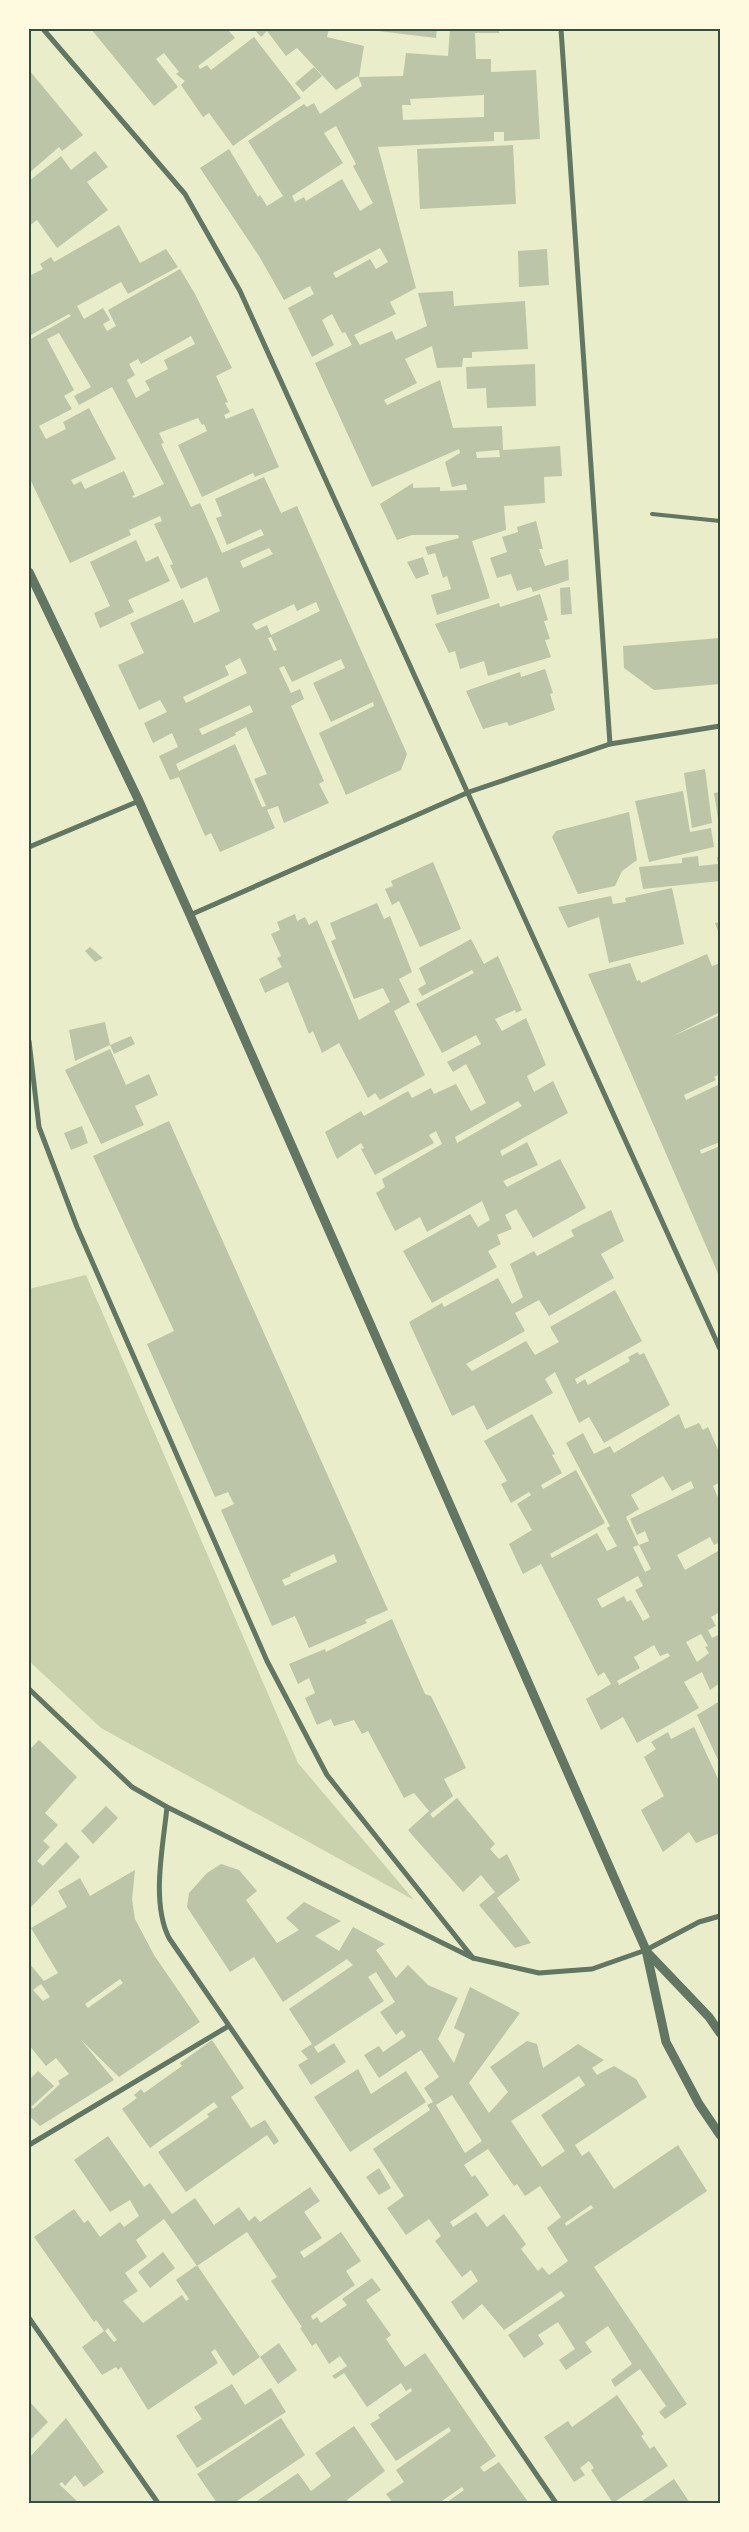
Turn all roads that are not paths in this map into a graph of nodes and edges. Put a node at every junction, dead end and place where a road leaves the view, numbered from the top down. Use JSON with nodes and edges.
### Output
{"nodes":[{"id":1,"x":43,"y":29,"type":"edge"},
{"id":2,"x":561,"y":29,"type":"edge"},
{"id":3,"x":652,"y":514,"type":"dead end"},
{"id":4,"x":720,"y":521,"type":"edge"},
{"id":5,"x":29,"y":572,"type":"edge"},
{"id":6,"x":720,"y":726,"type":"edge"},
{"id":7,"x":610,"y":744,"type":"junction"},
{"id":8,"x":469,"y":792,"type":"junction"},
{"id":9,"x":138,"y":801,"type":"junction"},
{"id":10,"x":29,"y":847,"type":"edge"},
{"id":11,"x":190,"y":915,"type":"junction"},
{"id":12,"x":29,"y":1041,"type":"edge"},
{"id":13,"x":720,"y":1349,"type":"edge"},
{"id":14,"x":29,"y":1690,"type":"edge"},
{"id":15,"x":167,"y":1807,"type":"junction"},
{"id":16,"x":720,"y":1916,"type":"edge"},
{"id":17,"x":646,"y":1950,"type":"junction"},
{"id":18,"x":473,"y":1958,"type":"junction"},
{"id":19,"x":227,"y":2027,"type":"junction"},
{"id":20,"x":720,"y":2033,"type":"edge"},
{"id":21,"x":720,"y":2135,"type":"edge"},
{"id":22,"x":29,"y":2145,"type":"edge"},
{"id":23,"x":29,"y":2318,"type":"edge"},
{"id":24,"x":158,"y":2503,"type":"edge"},
{"id":25,"x":556,"y":2503,"type":"edge"}],
"edges":[{"from":1,"to":8,"type":"street"},
{"from":2,"to":7,"type":"street"},
{"from":3,"to":4,"type":"lane"},
{"from":5,"to":9,"type":"street"},
{"from":6,"to":7,"type":"street"},
{"from":7,"to":8,"type":"street"},
{"from":8,"to":11,"type":"street"},
{"from":8,"to":13,"type":"street"},
{"from":9,"to":10,"type":"street"},
{"from":9,"to":11,"type":"street"},
{"from":11,"to":17,"type":"street"},
{"from":12,"to":18,"type":"street"},
{"from":14,"to":15,"type":"street"},
{"from":15,"to":18,"type":"street"},
{"from":15,"to":19,"type":"street"},
{"from":16,"to":17,"type":"street"},
{"from":17,"to":18,"type":"street"},
{"from":17,"to":20,"type":"street"},
{"from":17,"to":21,"type":"street"},
{"from":19,"to":22,"type":"street"},
{"from":19,"to":25,"type":"street"},
{"from":23,"to":24,"type":"street"}]}
